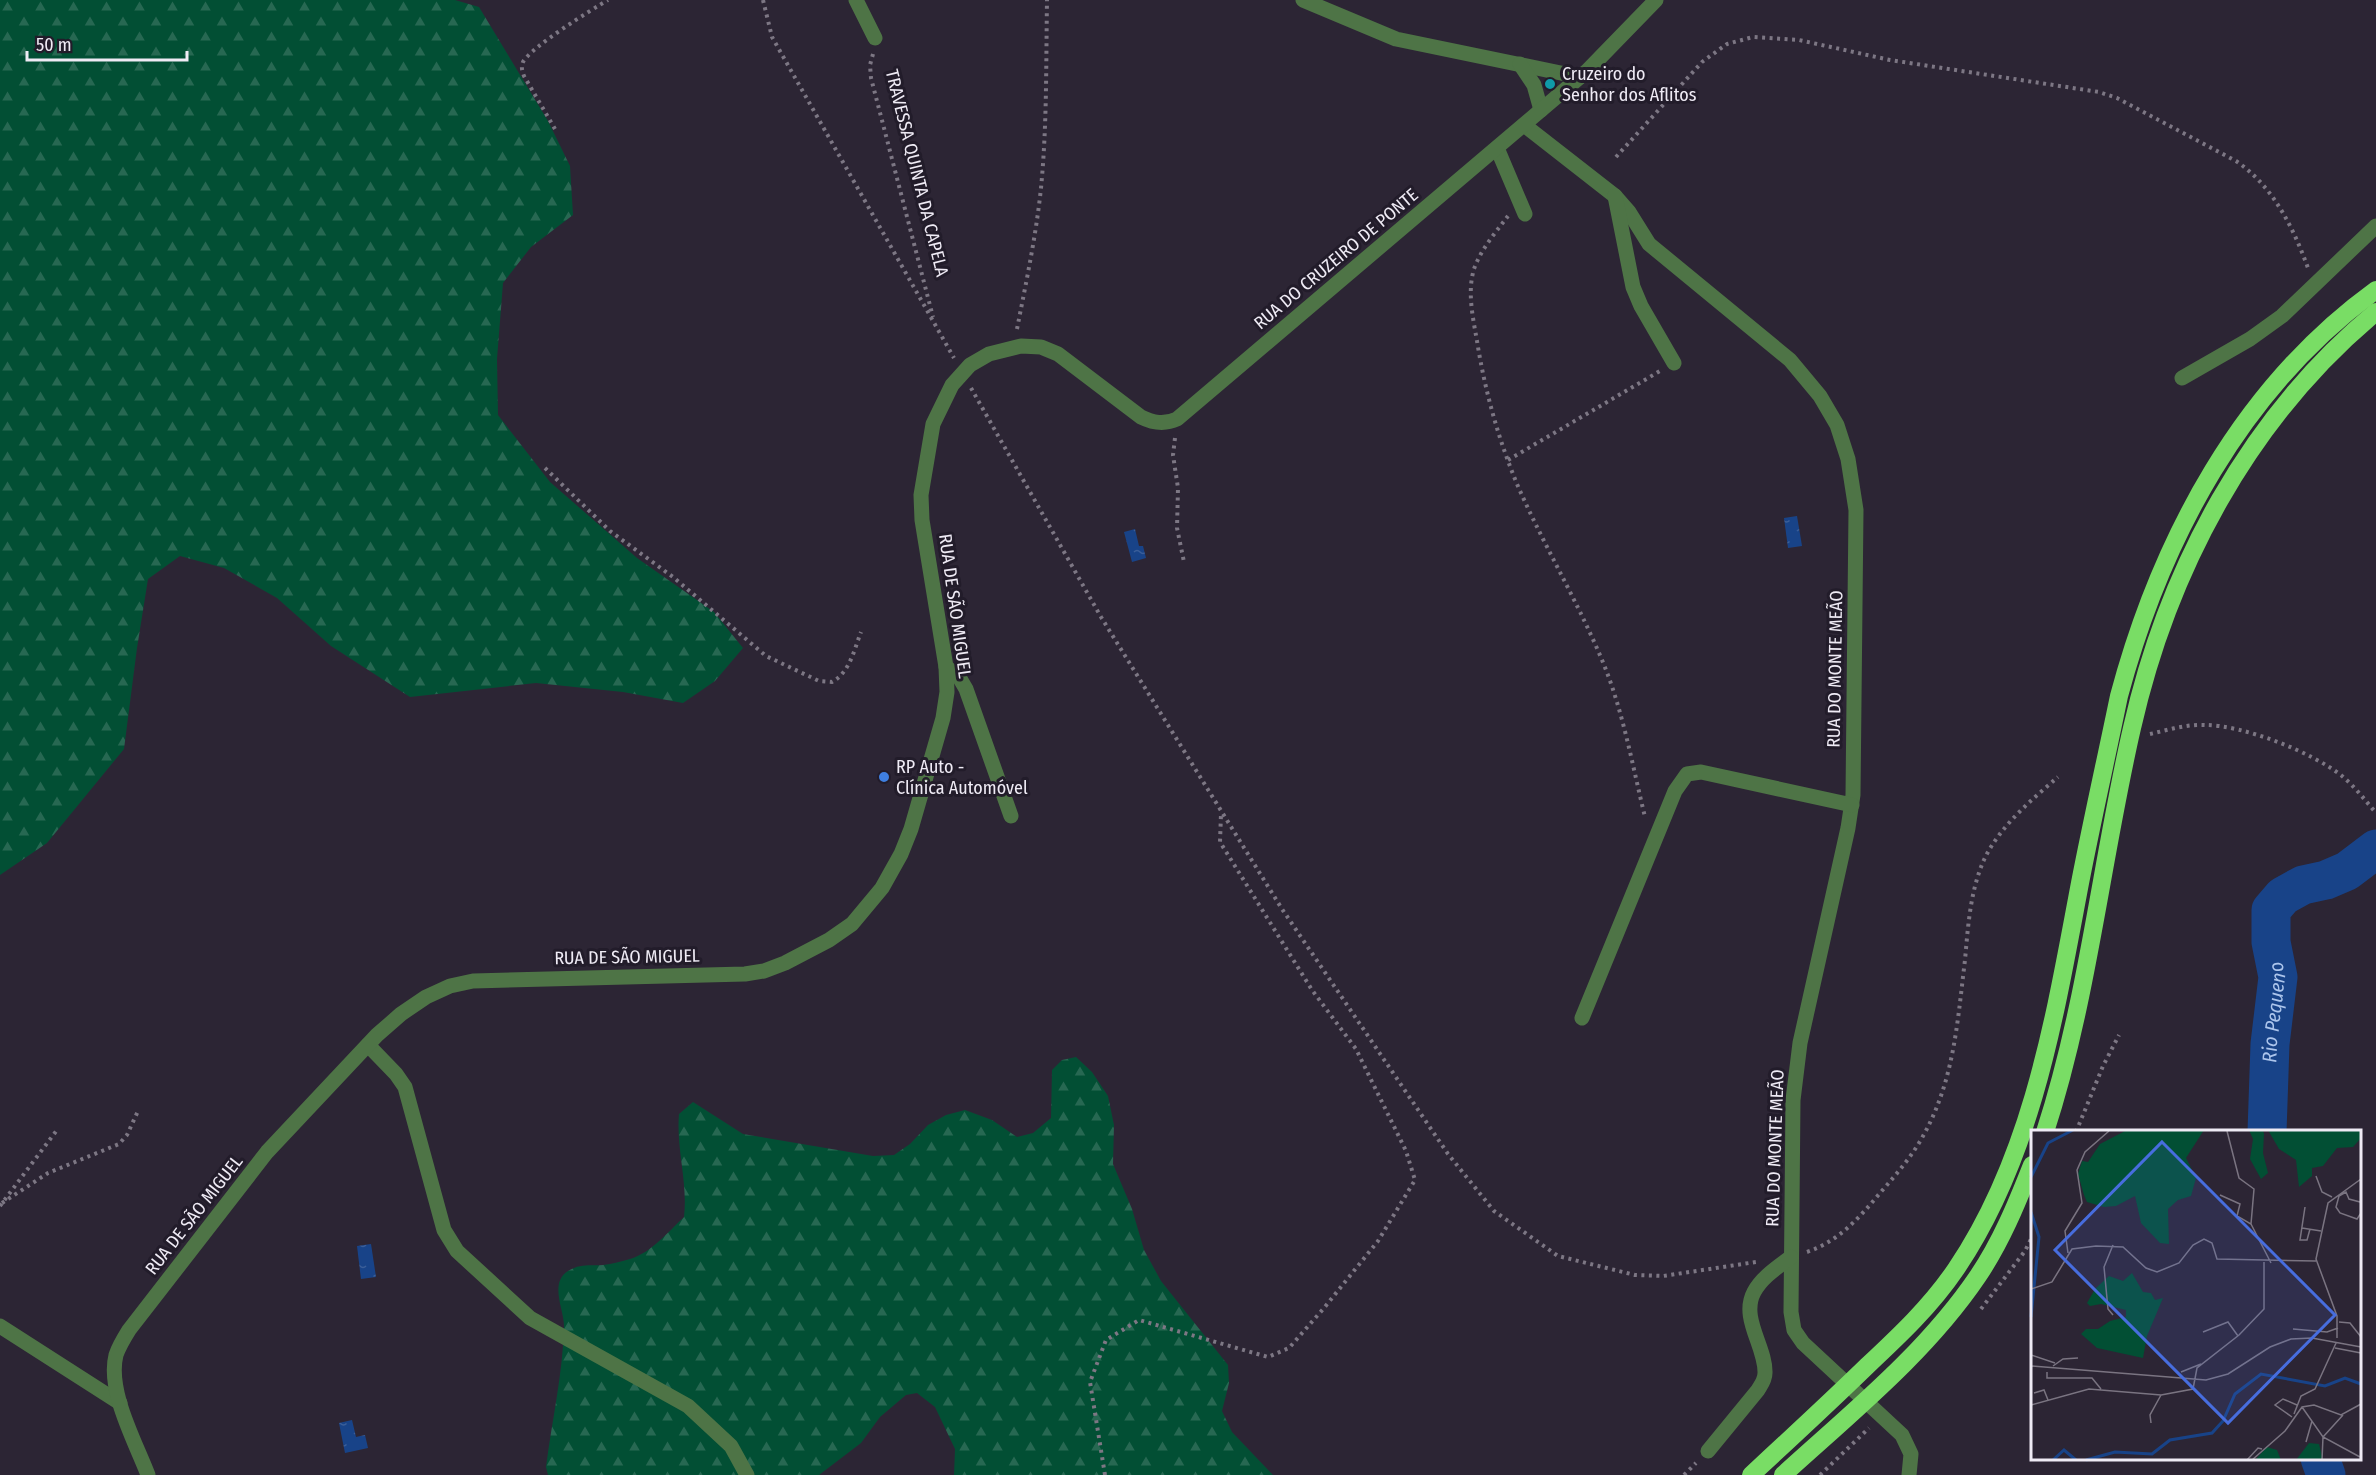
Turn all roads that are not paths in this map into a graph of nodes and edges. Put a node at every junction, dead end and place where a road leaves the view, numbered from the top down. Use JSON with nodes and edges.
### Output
{"nodes":[{"id":1,"x":856,"y":0,"type":"edge"},
{"id":2,"x":1303,"y":0,"type":"edge"},
{"id":3,"x":1656,"y":0,"type":"edge"},
{"id":4,"x":875,"y":38,"type":"road end"},
{"id":5,"x":1520,"y":64,"type":"junction"},
{"id":6,"x":1580,"y":77,"type":"junction"},
{"id":7,"x":1541,"y":110,"type":"junction"},
{"id":8,"x":1524,"y":125,"type":"junction"},
{"id":9,"x":1497,"y":148,"type":"junction"},
{"id":10,"x":1615,"y":196,"type":"junction"},
{"id":11,"x":1522,"y":207,"type":"road end"},
{"id":12,"x":2376,"y":226,"type":"edge"},
{"id":13,"x":2376,"y":290,"type":"edge"},
{"id":14,"x":2376,"y":312,"type":"edge"},
{"id":15,"x":1013,"y":348,"type":"joint"},
{"id":16,"x":1674,"y":363,"type":"road end"},
{"id":17,"x":2182,"y":378,"type":"dead end"},
{"id":18,"x":946,"y":667,"type":"junction"},
{"id":19,"x":1852,"y":805,"type":"junction"},
{"id":20,"x":1011,"y":816,"type":"dead end"},
{"id":21,"x":1582,"y":1018,"type":"dead end"},
{"id":22,"x":368,"y":1045,"type":"junction"},
{"id":23,"x":2045,"y":1130,"type":"edge"},
{"id":24,"x":2031,"y":1167,"type":"edge"},
{"id":25,"x":1791,"y":1257,"type":"junction"},
{"id":26,"x":0,"y":1326,"type":"edge"},
{"id":27,"x":120,"y":1403,"type":"junction"},
{"id":28,"x":1708,"y":1450,"type":"dead end"},
{"id":29,"x":148,"y":1475,"type":"edge"},
{"id":30,"x":747,"y":1475,"type":"edge"},
{"id":31,"x":1751,"y":1475,"type":"edge"},
{"id":32,"x":1783,"y":1475,"type":"edge"},
{"id":33,"x":1909,"y":1475,"type":"edge"}],
"edges":[{"from":1,"to":4,"type":"street"},
{"from":2,"to":5,"type":"street"},
{"from":3,"to":6,"type":"street","name":"RUA DO CRUZEIRO DE PONTE"},
{"from":5,"to":6,"type":"street"},
{"from":5,"to":7,"type":"street"},
{"from":6,"to":7,"type":"street","name":"RUA DO CRUZEIRO DE PONTE"},
{"from":7,"to":8,"type":"street","name":"RUA DO CRUZEIRO DE PONTE"},
{"from":8,"to":9,"type":"street","name":"RUA DO CRUZEIRO DE PONTE"},
{"from":8,"to":10,"type":"street","name":"RUA DO MONTE MEÃO"},
{"from":9,"to":11,"type":"street"},
{"from":9,"to":15,"type":"street","name":"RUA DO CRUZEIRO DE PONTE"},
{"from":10,"to":16,"type":"street"},
{"from":10,"to":19,"type":"street","name":"RUA DO MONTE MEÃO"},
{"from":12,"to":17,"type":"street"},
{"from":13,"to":31,"type":"highway"},
{"from":14,"to":23,"type":"highway"},
{"from":15,"to":18,"type":"street","name":"RUA DE SÃO MIGUEL"},
{"from":18,"to":20,"type":"street"},
{"from":18,"to":22,"type":"street","name":"RUA DE SÃO MIGUEL"},
{"from":19,"to":21,"type":"street"},
{"from":19,"to":25,"type":"street","name":"RUA DO MONTE MEÃO"},
{"from":22,"to":27,"type":"street","name":"RUA DE SÃO MIGUEL"},
{"from":22,"to":30,"type":"street"},
{"from":24,"to":32,"type":"highway"},
{"from":25,"to":28,"type":"street"},
{"from":25,"to":33,"type":"street","name":"RUA DO MONTE MEÃO"},
{"from":26,"to":27,"type":"street"},
{"from":27,"to":29,"type":"street","name":"RUA DE SÃO MIGUEL"}]}
